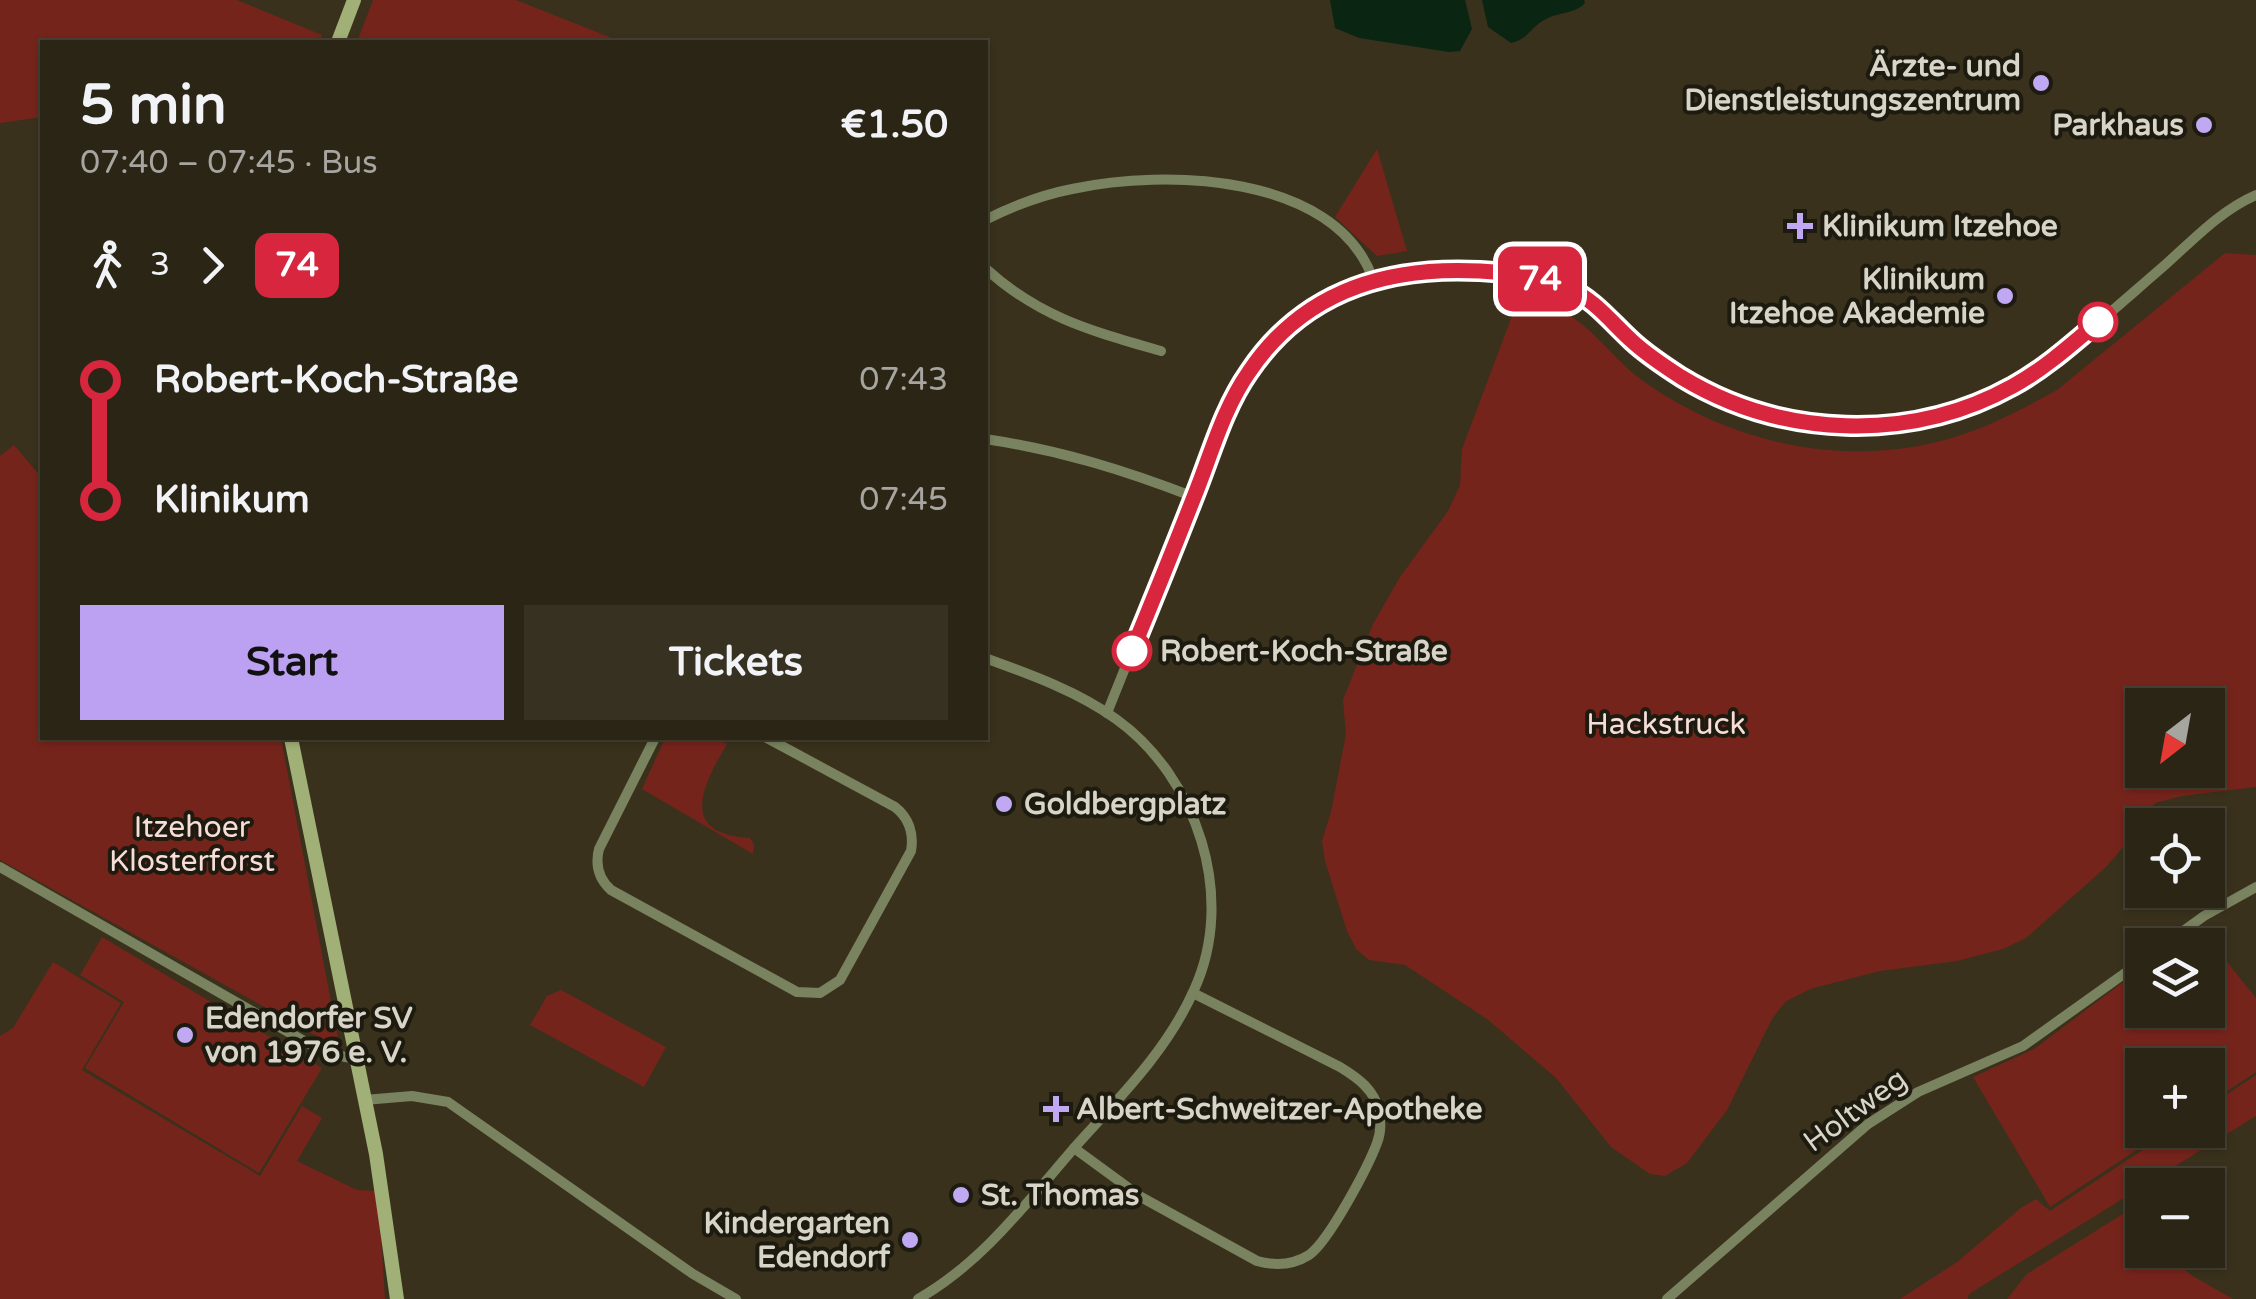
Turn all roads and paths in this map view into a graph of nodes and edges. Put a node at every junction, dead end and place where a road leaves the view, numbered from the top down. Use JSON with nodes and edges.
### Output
{"nodes":[{"id":1,"x":354,"y":0,"type":"edge"},
{"id":2,"x":339,"y":40,"type":"edge"},
{"id":3,"x":2256,"y":195,"type":"edge"},
{"id":4,"x":988,"y":219,"type":"edge"},
{"id":5,"x":988,"y":270,"type":"edge"},
{"id":6,"x":1373,"y":279,"type":"junction"},
{"id":7,"x":1161,"y":351,"type":"dead end"},
{"id":8,"x":988,"y":441,"type":"edge"},
{"id":9,"x":1194,"y":497,"type":"junction"},
{"id":10,"x":988,"y":659,"type":"edge"},
{"id":11,"x":1107,"y":713,"type":"junction"},
{"id":12,"x":291,"y":740,"type":"edge"},
{"id":13,"x":655,"y":740,"type":"edge"},
{"id":14,"x":771,"y":740,"type":"edge"},
{"id":15,"x":0,"y":867,"type":"edge"},
{"id":16,"x":2256,"y":887,"type":"edge"},
{"id":17,"x":2187,"y":928,"type":"edge"},
{"id":18,"x":2125,"y":973,"type":"edge"},
{"id":19,"x":1193,"y":993,"type":"junction"},
{"id":20,"x":356,"y":1059,"type":"junction"},
{"id":21,"x":364,"y":1100,"type":"junction"},
{"id":22,"x":1074,"y":1148,"type":"junction"},
{"id":23,"x":397,"y":1299,"type":"edge"},
{"id":24,"x":736,"y":1299,"type":"edge"},
{"id":25,"x":918,"y":1299,"type":"edge"},
{"id":26,"x":1668,"y":1299,"type":"edge"}],
"edges":[{"from":1,"to":2,"type":"street"},
{"from":3,"to":6,"type":"street"},
{"from":4,"to":6,"type":"street"},
{"from":5,"to":7,"type":"street"},
{"from":6,"to":9,"type":"street"},
{"from":8,"to":9,"type":"street"},
{"from":9,"to":11,"type":"street"},
{"from":10,"to":11,"type":"street"},
{"from":11,"to":19,"type":"street"},
{"from":12,"to":20,"type":"street"},
{"from":13,"to":14,"type":"street"},
{"from":15,"to":20,"type":"street"},
{"from":16,"to":17,"type":"street"},
{"from":18,"to":26,"type":"street","name":"Holtweg"},
{"from":19,"to":22,"type":"street"},
{"from":19,"to":22,"type":"street"},
{"from":20,"to":21,"type":"street"},
{"from":21,"to":23,"type":"street"},
{"from":21,"to":24,"type":"street"},
{"from":22,"to":25,"type":"street"}]}
